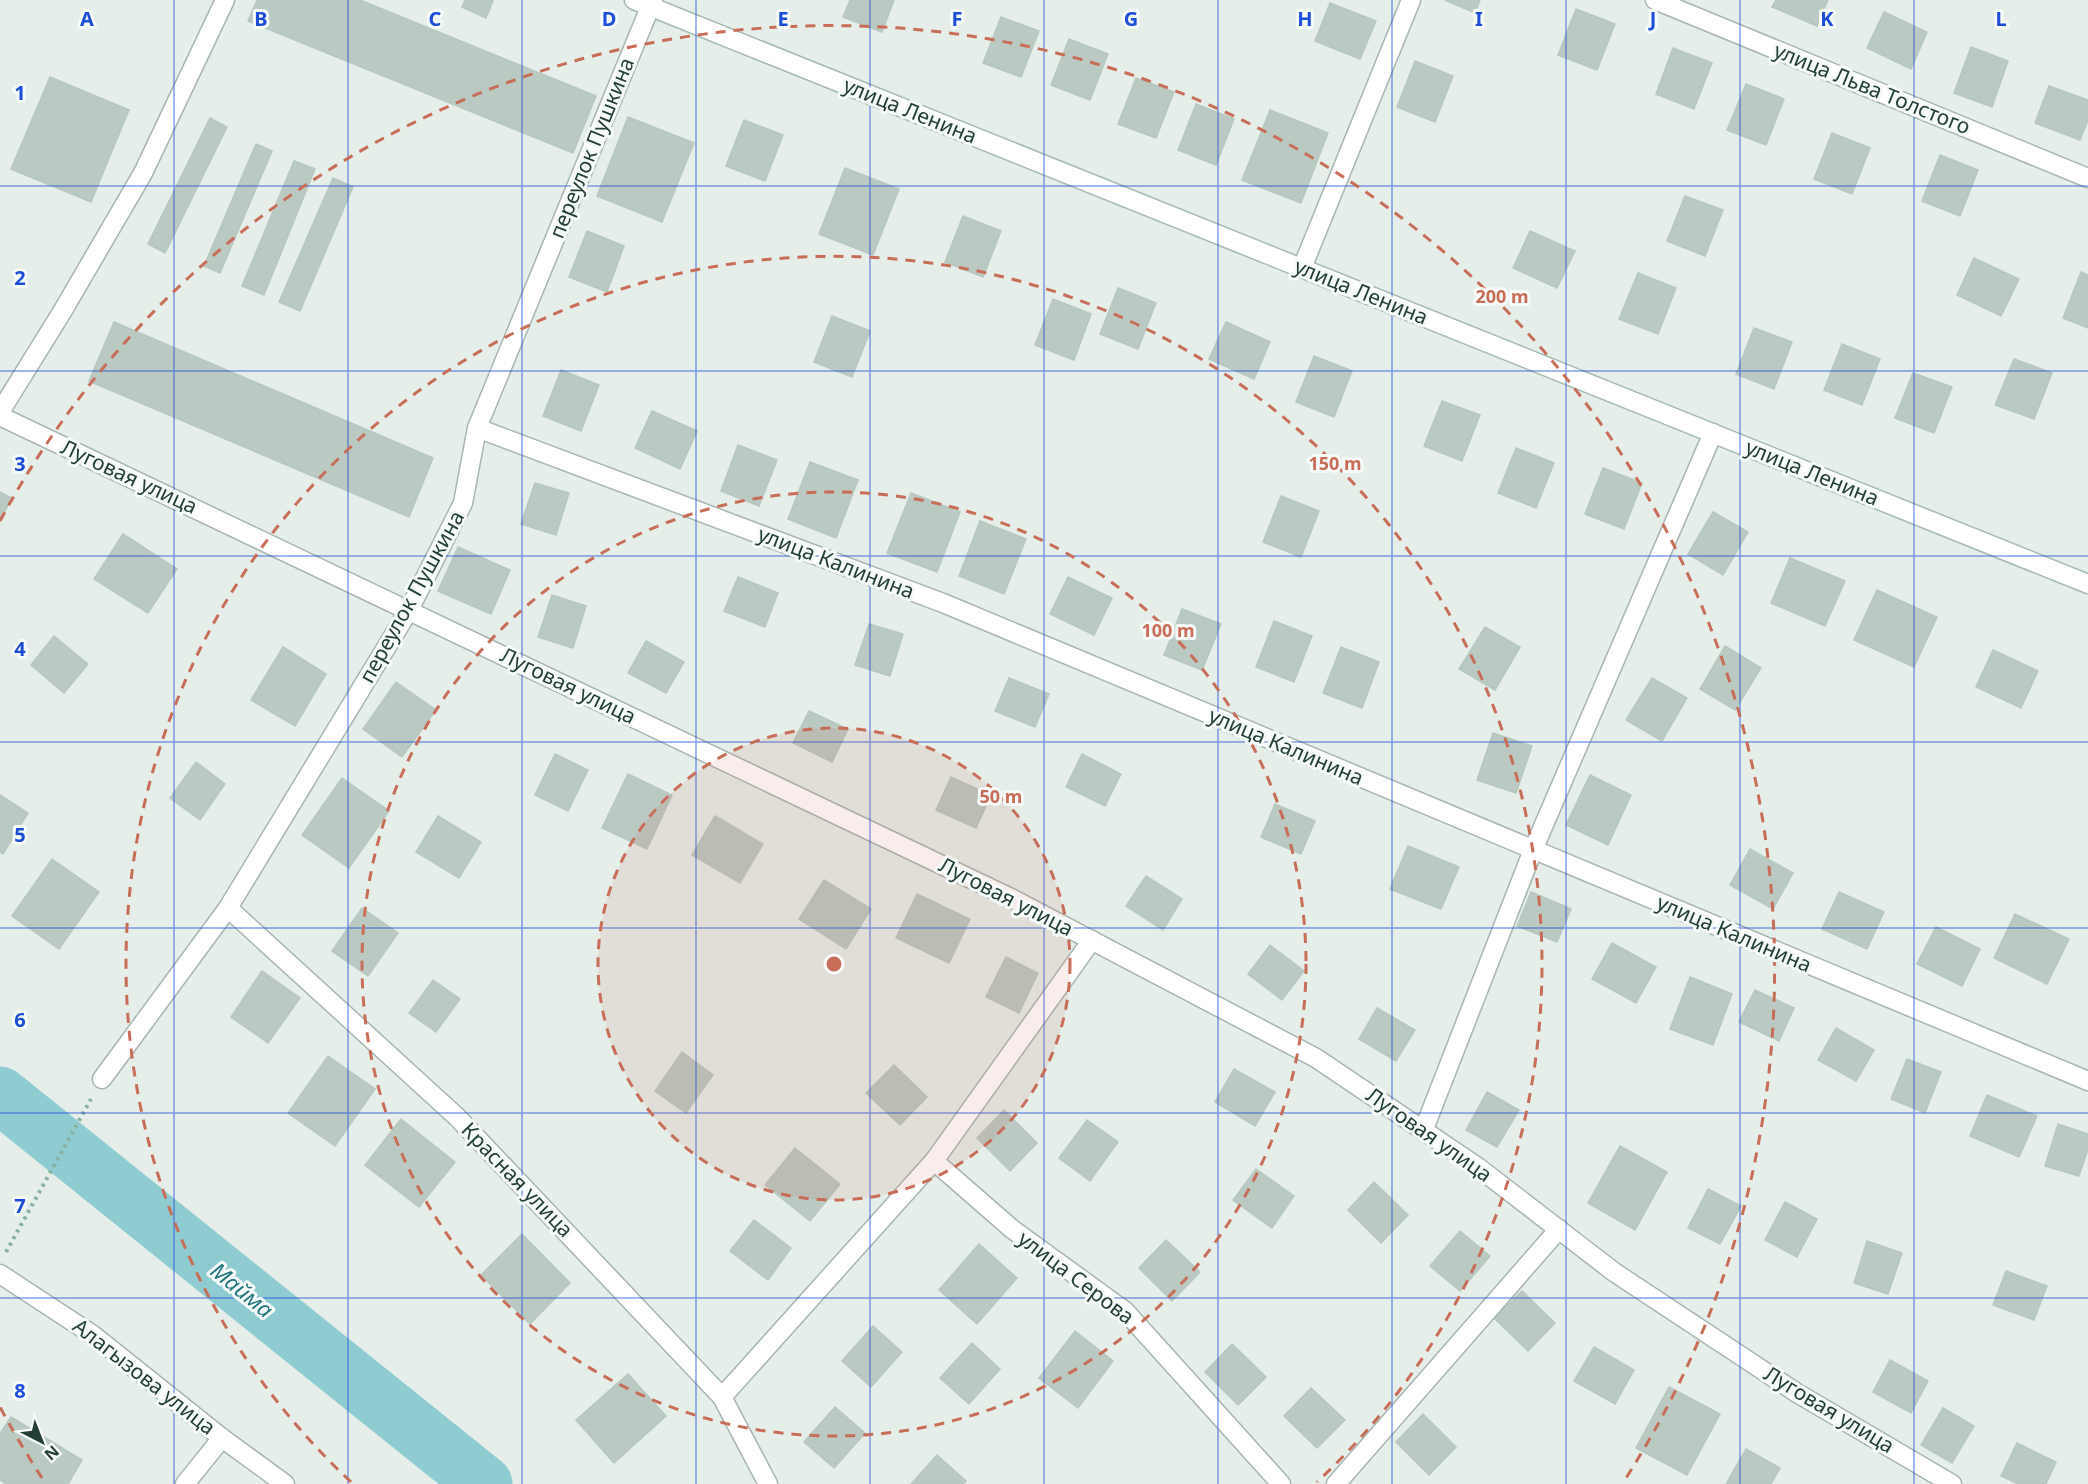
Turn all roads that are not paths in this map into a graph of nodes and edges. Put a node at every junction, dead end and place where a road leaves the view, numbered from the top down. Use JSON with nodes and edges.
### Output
{"nodes":[{"id":1,"x":225,"y":0,"type":"edge"},
{"id":2,"x":1411,"y":0,"type":"edge"},
{"id":3,"x":1656,"y":0,"type":"edge"},
{"id":4,"x":645,"y":2,"type":"edge"},
{"id":5,"x":2088,"y":178,"type":"edge"},
{"id":6,"x":1302,"y":268,"type":"junction"},
{"id":7,"x":0,"y":414,"type":"edge"},
{"id":8,"x":477,"y":428,"type":"junction"},
{"id":9,"x":1713,"y":433,"type":"junction"},
{"id":10,"x":2088,"y":584,"type":"edge"},
{"id":11,"x":408,"y":610,"type":"junction"},
{"id":12,"x":1533,"y":850,"type":"junction"},
{"id":13,"x":228,"y":908,"type":"junction"},
{"id":14,"x":1092,"y":940,"type":"junction"},
{"id":15,"x":102,"y":1079,"type":"road end"},
{"id":16,"x":2088,"y":1081,"type":"edge"},
{"id":17,"x":1424,"y":1129,"type":"junction"},
{"id":18,"x":934,"y":1161,"type":"junction"},
{"id":19,"x":1559,"y":1229,"type":"junction"},
{"id":20,"x":0,"y":1274,"type":"edge"},
{"id":21,"x":722,"y":1397,"type":"junction"},
{"id":22,"x":222,"y":1438,"type":"junction"},
{"id":23,"x":185,"y":1484,"type":"edge"},
{"id":24,"x":285,"y":1484,"type":"edge"},
{"id":25,"x":768,"y":1484,"type":"edge"},
{"id":26,"x":1281,"y":1484,"type":"edge"},
{"id":27,"x":1336,"y":1484,"type":"edge"},
{"id":28,"x":1952,"y":1484,"type":"edge"}],
"edges":[{"from":1,"to":7,"type":"street"},
{"from":2,"to":6,"type":"street"},
{"from":3,"to":5,"type":"street","name":"улица Льва Толстого"},
{"from":4,"to":6,"type":"street","name":"улица Ленина"},
{"from":4,"to":8,"type":"street","name":"переулок Пушкина"},
{"from":6,"to":9,"type":"street","name":"улица Ленина"},
{"from":7,"to":11,"type":"street","name":"Луговая улица"},
{"from":8,"to":11,"type":"street","name":"переулок Пушкина"},
{"from":8,"to":12,"type":"street","name":"улица Калинина"},
{"from":9,"to":10,"type":"street","name":"улица Ленина"},
{"from":9,"to":12,"type":"street"},
{"from":11,"to":13,"type":"street","name":"переулок Пушкина"},
{"from":11,"to":14,"type":"street","name":"Луговая улица"},
{"from":12,"to":16,"type":"street","name":"улица Калинина"},
{"from":12,"to":17,"type":"street"},
{"from":13,"to":15,"type":"street","name":"переулок Пушкина"},
{"from":13,"to":21,"type":"street","name":"Красная улица"},
{"from":14,"to":17,"type":"street","name":"Луговая улица"},
{"from":14,"to":18,"type":"street"},
{"from":17,"to":19,"type":"street","name":"Луговая улица"},
{"from":18,"to":21,"type":"street"},
{"from":18,"to":26,"type":"street","name":"улица Серова"},
{"from":19,"to":27,"type":"street"},
{"from":19,"to":28,"type":"street","name":"Луговая улица"},
{"from":20,"to":22,"type":"street","name":"Алагызова улица"},
{"from":21,"to":25,"type":"street","name":"Красная улица"},
{"from":22,"to":23,"type":"street"},
{"from":22,"to":24,"type":"street","name":"Алагызова улица"}]}
